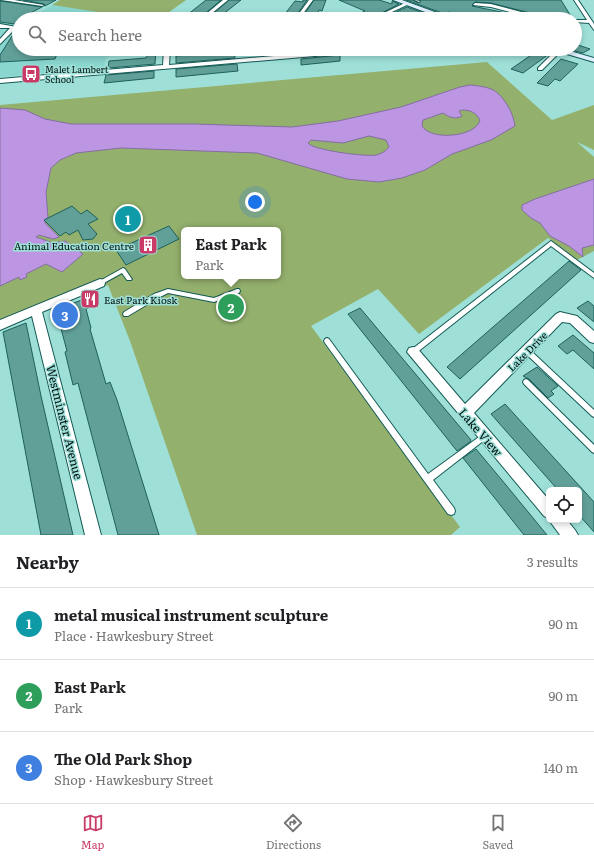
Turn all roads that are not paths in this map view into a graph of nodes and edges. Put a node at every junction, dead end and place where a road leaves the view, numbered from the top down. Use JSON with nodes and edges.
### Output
{"nodes":[{"id":1,"x":3,"y":0,"type":"edge"},
{"id":2,"x":226,"y":0,"type":"edge"},
{"id":3,"x":311,"y":0,"type":"edge"},
{"id":4,"x":415,"y":0,"type":"edge"},
{"id":5,"x":576,"y":0,"type":"edge"},
{"id":6,"x":401,"y":1,"type":"edge"},
{"id":7,"x":419,"y":1,"type":"dead end"},
{"id":8,"x":42,"y":4,"type":"dead end"},
{"id":9,"x":475,"y":4,"type":"dead end"},
{"id":10,"x":211,"y":12,"type":"edge"},
{"id":11,"x":302,"y":12,"type":"edge"},
{"id":12,"x":383,"y":12,"type":"edge"},
{"id":13,"x":432,"y":12,"type":"edge"},
{"id":14,"x":512,"y":12,"type":"edge"},
{"id":15,"x":584,"y":13,"type":"junction"},
{"id":16,"x":594,"y":13,"type":"edge"},
{"id":17,"x":582,"y":21,"type":"edge"},
{"id":18,"x":590,"y":22,"type":"junction"},
{"id":19,"x":0,"y":26,"type":"edge"},
{"id":20,"x":12,"y":27,"type":"edge"},
{"id":21,"x":594,"y":28,"type":"edge"},
{"id":22,"x":12,"y":29,"type":"edge"},
{"id":23,"x":0,"y":42,"type":"edge"},
{"id":24,"x":167,"y":56,"type":"edge"},
{"id":25,"x":291,"y":56,"type":"edge"},
{"id":26,"x":551,"y":56,"type":"edge"},
{"id":27,"x":579,"y":56,"type":"edge"},
{"id":28,"x":279,"y":57,"type":"joint"},
{"id":29,"x":594,"y":60,"type":"edge"},
{"id":30,"x":166,"y":67,"type":"junction"},
{"id":31,"x":540,"y":69,"type":"dead end"},
{"id":32,"x":0,"y":81,"type":"edge"},
{"id":33,"x":594,"y":276,"type":"edge"},
{"id":34,"x":129,"y":279,"type":"dead end"},
{"id":35,"x":100,"y":283,"type":"joint"},
{"id":36,"x":237,"y":291,"type":"dead end"},
{"id":37,"x":36,"y":310,"type":"junction"},
{"id":38,"x":126,"y":314,"type":"dead end"},
{"id":39,"x":0,"y":325,"type":"edge"},
{"id":40,"x":594,"y":338,"type":"edge"},
{"id":41,"x":327,"y":340,"type":"dead end"},
{"id":42,"x":527,"y":351,"type":"junction"},
{"id":43,"x":413,"y":352,"type":"joint"},
{"id":44,"x":526,"y":382,"type":"dead end"},
{"id":45,"x":465,"y":413,"type":"junction"},
{"id":46,"x":594,"y":414,"type":"edge"},
{"id":47,"x":485,"y":436,"type":"junction"},
{"id":48,"x":594,"y":450,"type":"edge"},
{"id":49,"x":428,"y":479,"type":"junction"},
{"id":50,"x":546,"y":507,"type":"edge"},
{"id":51,"x":451,"y":511,"type":"dead end"},
{"id":52,"x":560,"y":523,"type":"edge"},
{"id":53,"x":93,"y":535,"type":"edge"},
{"id":54,"x":570,"y":535,"type":"edge"}],
"edges":[{"from":1,"to":8,"type":"street"},
{"from":2,"to":10,"type":"street"},
{"from":3,"to":11,"type":"street"},
{"from":4,"to":7,"type":"lane"},
{"from":5,"to":15,"type":"street"},
{"from":6,"to":12,"type":"street"},
{"from":6,"to":13,"type":"street"},
{"from":9,"to":14,"type":"street"},
{"from":15,"to":16,"type":"street"},
{"from":15,"to":18,"type":"street"},
{"from":17,"to":18,"type":"street"},
{"from":18,"to":21,"type":"street"},
{"from":19,"to":20,"type":"street"},
{"from":22,"to":23,"type":"street"},
{"from":24,"to":30,"type":"street"},
{"from":25,"to":28,"type":"street"},
{"from":26,"to":31,"type":"street"},
{"from":27,"to":29,"type":"street"},
{"from":28,"to":30,"type":"street"},
{"from":30,"to":32,"type":"street"},
{"from":33,"to":43,"type":"lane"},
{"from":34,"to":35,"type":"lane"},
{"from":35,"to":37,"type":"street"},
{"from":36,"to":38,"type":"lane"},
{"from":37,"to":39,"type":"street"},
{"from":37,"to":53,"type":"street","name":"Westminster Avenue"},
{"from":40,"to":42,"type":"street","name":"Lake Drive"},
{"from":41,"to":49,"type":"lane"},
{"from":42,"to":45,"type":"street","name":"Lake Drive"},
{"from":42,"to":46,"type":"lane"},
{"from":43,"to":45,"type":"street","name":"Lake View"},
{"from":44,"to":48,"type":"lane"},
{"from":45,"to":47,"type":"street","name":"Lake View"},
{"from":47,"to":49,"type":"lane"},
{"from":47,"to":50,"type":"street","name":"Lake View"},
{"from":49,"to":51,"type":"lane"},
{"from":52,"to":54,"type":"street"}]}
